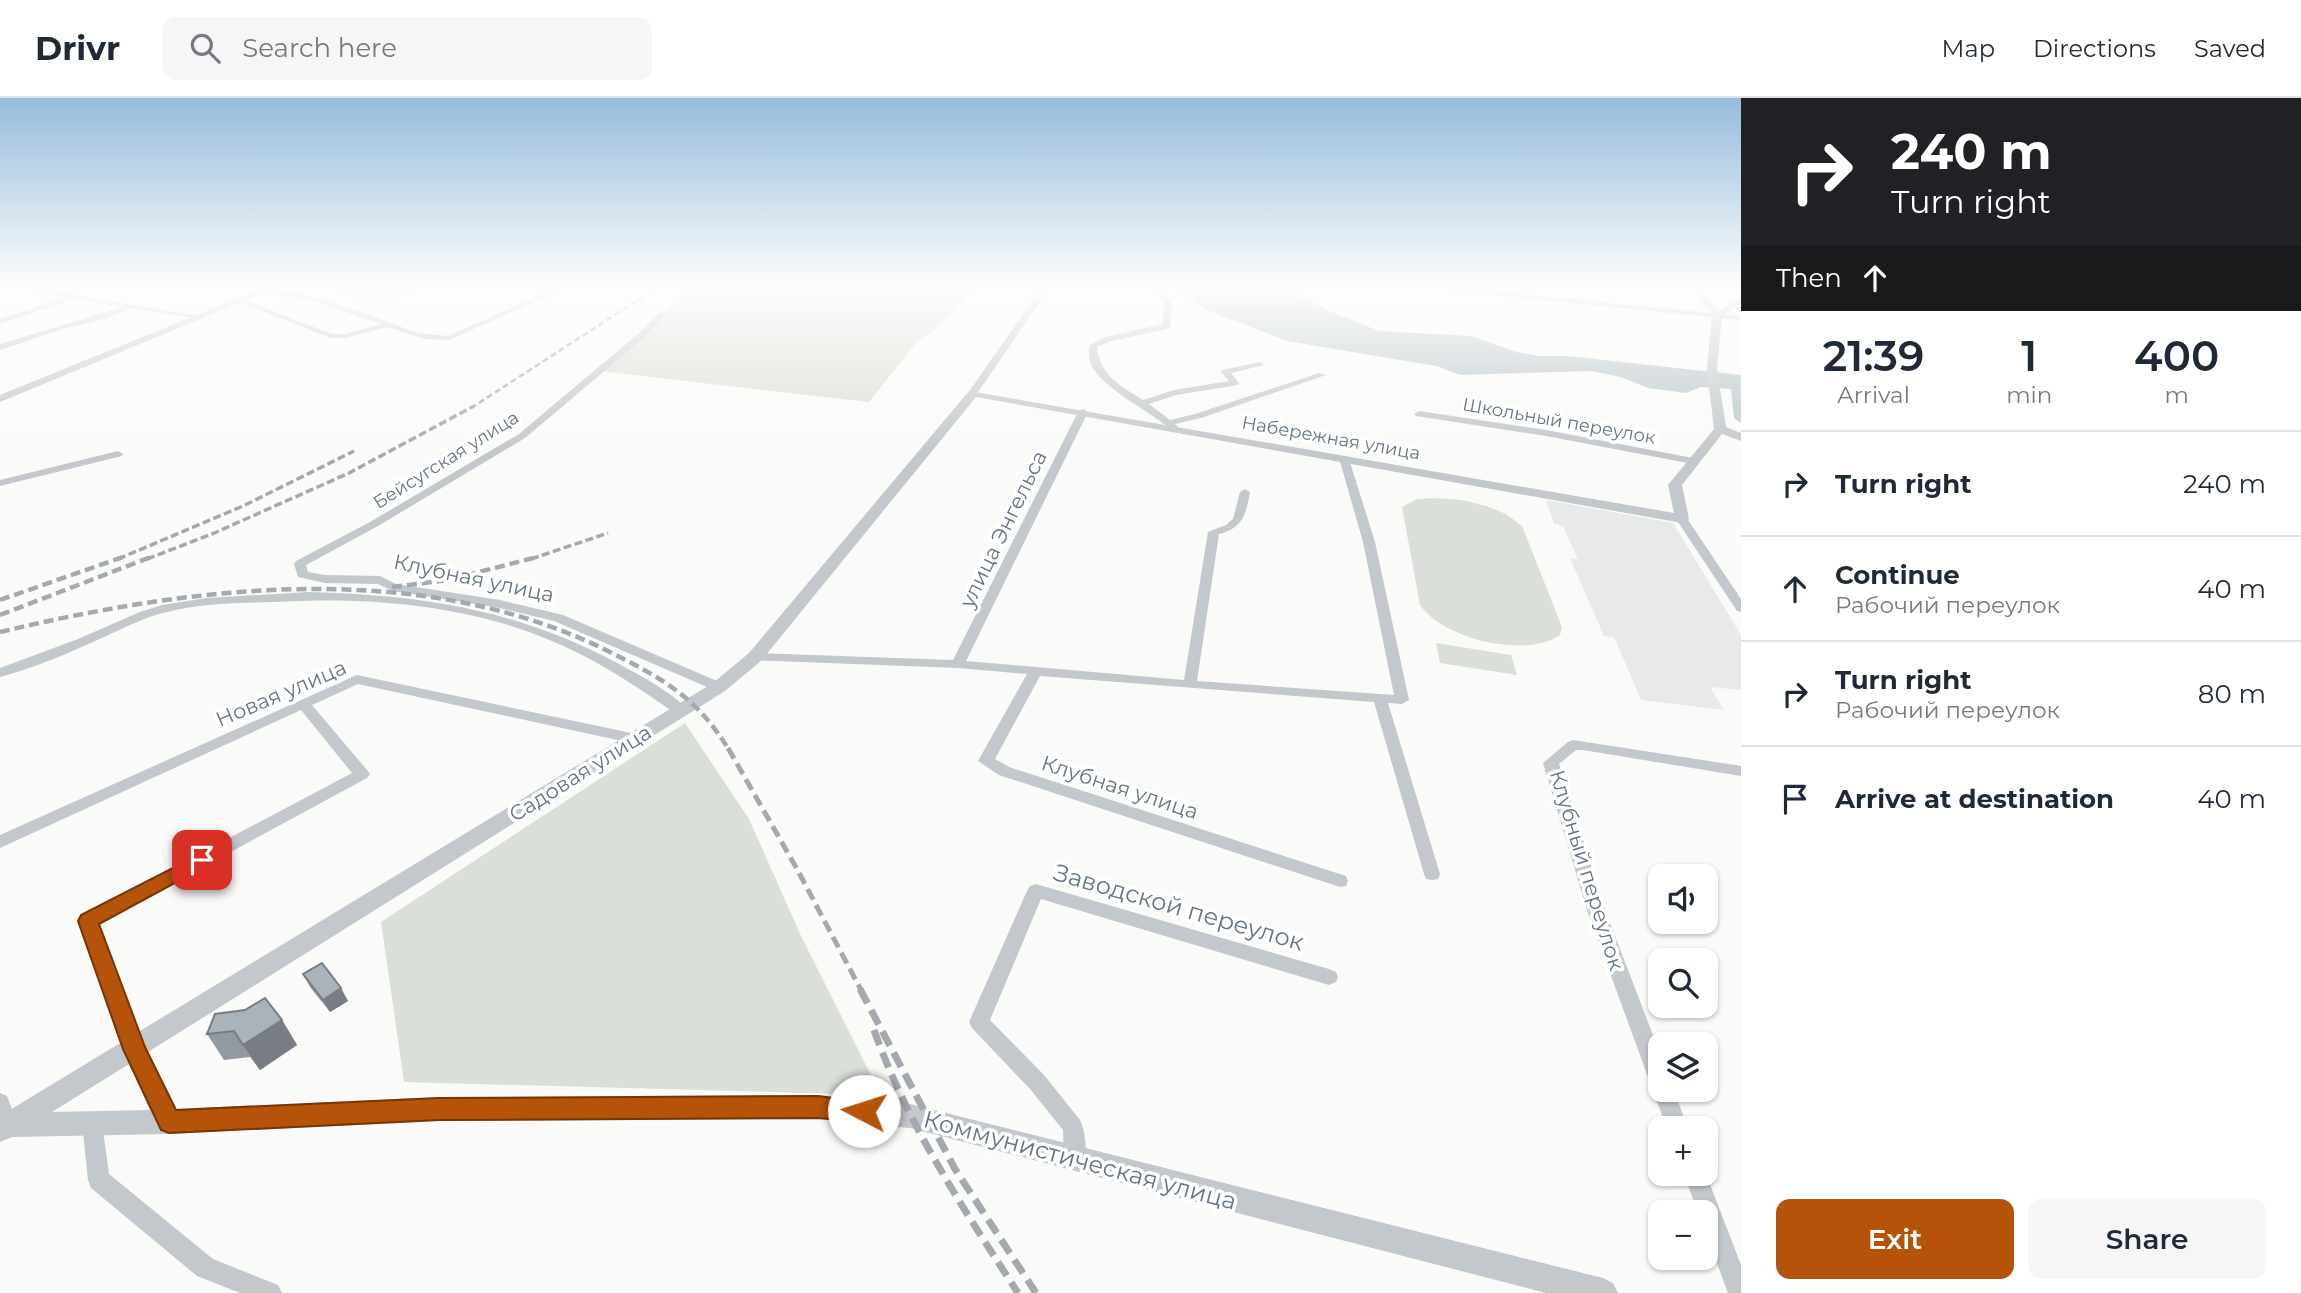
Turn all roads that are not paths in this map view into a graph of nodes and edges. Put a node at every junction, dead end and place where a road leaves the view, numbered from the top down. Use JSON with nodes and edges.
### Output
{"nodes":[{"id":1,"x":137,"y":343,"type":"edge"},
{"id":2,"x":633,"y":343,"type":"edge"},
{"id":3,"x":1008,"y":343,"type":"edge"},
{"id":4,"x":1099,"y":343,"type":"edge"},
{"id":5,"x":1714,"y":343,"type":"edge"},
{"id":6,"x":1260,"y":365,"type":"dead end"},
{"id":7,"x":1322,"y":375,"type":"dead end"},
{"id":8,"x":973,"y":393,"type":"junction"},
{"id":9,"x":0,"y":399,"type":"edge"},
{"id":10,"x":1144,"y":403,"type":"junction"},
{"id":11,"x":1083,"y":412,"type":"junction"},
{"id":12,"x":1419,"y":414,"type":"dead end"},
{"id":13,"x":1171,"y":425,"type":"junction"},
{"id":14,"x":1720,"y":429,"type":"junction"},
{"id":15,"x":1741,"y":437,"type":"edge"},
{"id":16,"x":118,"y":454,"type":"dead end"},
{"id":17,"x":1344,"y":458,"type":"junction"},
{"id":18,"x":1693,"y":461,"type":"junction"},
{"id":19,"x":0,"y":483,"type":"edge"},
{"id":20,"x":1245,"y":492,"type":"dead end"},
{"id":21,"x":1682,"y":519,"type":"junction"},
{"id":22,"x":300,"y":564,"type":"joint"},
{"id":23,"x":1741,"y":608,"type":"edge"},
{"id":24,"x":755,"y":657,"type":"junction"},
{"id":25,"x":958,"y":664,"type":"junction"},
{"id":26,"x":1035,"y":671,"type":"junction"},
{"id":27,"x":0,"y":673,"type":"edge"},
{"id":28,"x":1190,"y":685,"type":"junction"},
{"id":29,"x":719,"y":687,"type":"junction"},
{"id":30,"x":1380,"y":699,"type":"junction"},
{"id":31,"x":303,"y":704,"type":"junction"},
{"id":32,"x":680,"y":710,"type":"junction"},
{"id":33,"x":636,"y":739,"type":"junction"},
{"id":34,"x":1741,"y":771,"type":"edge"},
{"id":35,"x":0,"y":842,"type":"edge"},
{"id":36,"x":1432,"y":874,"type":"dead end"},
{"id":37,"x":1340,"y":881,"type":"dead end"},
{"id":38,"x":1329,"y":978,"type":"dead end"},
{"id":39,"x":1648,"y":1048,"type":"edge"},
{"id":40,"x":134,"y":1049,"type":"junction"},
{"id":41,"x":3,"y":1120,"type":"edge"},
{"id":42,"x":169,"y":1122,"type":"junction"},
{"id":43,"x":92,"y":1123,"type":"junction"},
{"id":44,"x":1075,"y":1160,"type":"junction"},
{"id":45,"x":1700,"y":1186,"type":"edge"},
{"id":46,"x":270,"y":1293,"type":"edge"},
{"id":47,"x":1603,"y":1293,"type":"edge"},
{"id":48,"x":1740,"y":1293,"type":"edge"}],
"edges":[{"from":1,"to":9,"type":"street"},
{"from":2,"to":22,"type":"street","name":"Бейсугская улица"},
{"from":3,"to":8,"type":"street","name":"Садовая улица"},
{"from":4,"to":10,"type":"street"},
{"from":5,"to":14,"type":"street"},
{"from":6,"to":10,"type":"street"},
{"from":7,"to":13,"type":"street"},
{"from":8,"to":11,"type":"street","name":"Набережная улица"},
{"from":8,"to":24,"type":"street","name":"Садовая улица"},
{"from":10,"to":13,"type":"street"},
{"from":11,"to":13,"type":"street","name":"Набережная улица"},
{"from":11,"to":25,"type":"street","name":"улица Энгельса"},
{"from":12,"to":18,"type":"street","name":"Школьный переулок"},
{"from":13,"to":17,"type":"street","name":"Набережная улица"},
{"from":14,"to":15,"type":"street"},
{"from":14,"to":18,"type":"street"},
{"from":16,"to":19,"type":"street"},
{"from":17,"to":21,"type":"street","name":"Набережная улица"},
{"from":17,"to":30,"type":"street"},
{"from":18,"to":21,"type":"street"},
{"from":20,"to":28,"type":"street"},
{"from":21,"to":23,"type":"street"},
{"from":22,"to":29,"type":"street","name":"Клубная улица"},
{"from":24,"to":25,"type":"street"},
{"from":24,"to":29,"type":"street","name":"Садовая улица"},
{"from":25,"to":26,"type":"street"},
{"from":26,"to":28,"type":"street"},
{"from":26,"to":37,"type":"street","name":"Клубная улица"},
{"from":27,"to":32,"type":"street"},
{"from":28,"to":30,"type":"street"},
{"from":29,"to":32,"type":"street","name":"Садовая улица"},
{"from":30,"to":36,"type":"street"},
{"from":31,"to":33,"type":"street","name":"Новая улица"},
{"from":31,"to":35,"type":"street","name":"Новая улица"},
{"from":31,"to":40,"type":"street"},
{"from":32,"to":33,"type":"street","name":"Садовая улица"},
{"from":33,"to":40,"type":"street","name":"Садовая улица"},
{"from":34,"to":39,"type":"street","name":"Клубный переулок"},
{"from":38,"to":44,"type":"street","name":"Заводской переулок"},
{"from":40,"to":41,"type":"street","name":"Садовая улица"},
{"from":40,"to":42,"type":"street"},
{"from":41,"to":43,"type":"street","name":"Коммунистическая улица"},
{"from":42,"to":43,"type":"street","name":"Коммунистическая улица"},
{"from":42,"to":44,"type":"street","name":"Коммунистическая улица"},
{"from":43,"to":46,"type":"street"},
{"from":44,"to":47,"type":"street","name":"Коммунистическая улица"},
{"from":45,"to":48,"type":"street"}]}
